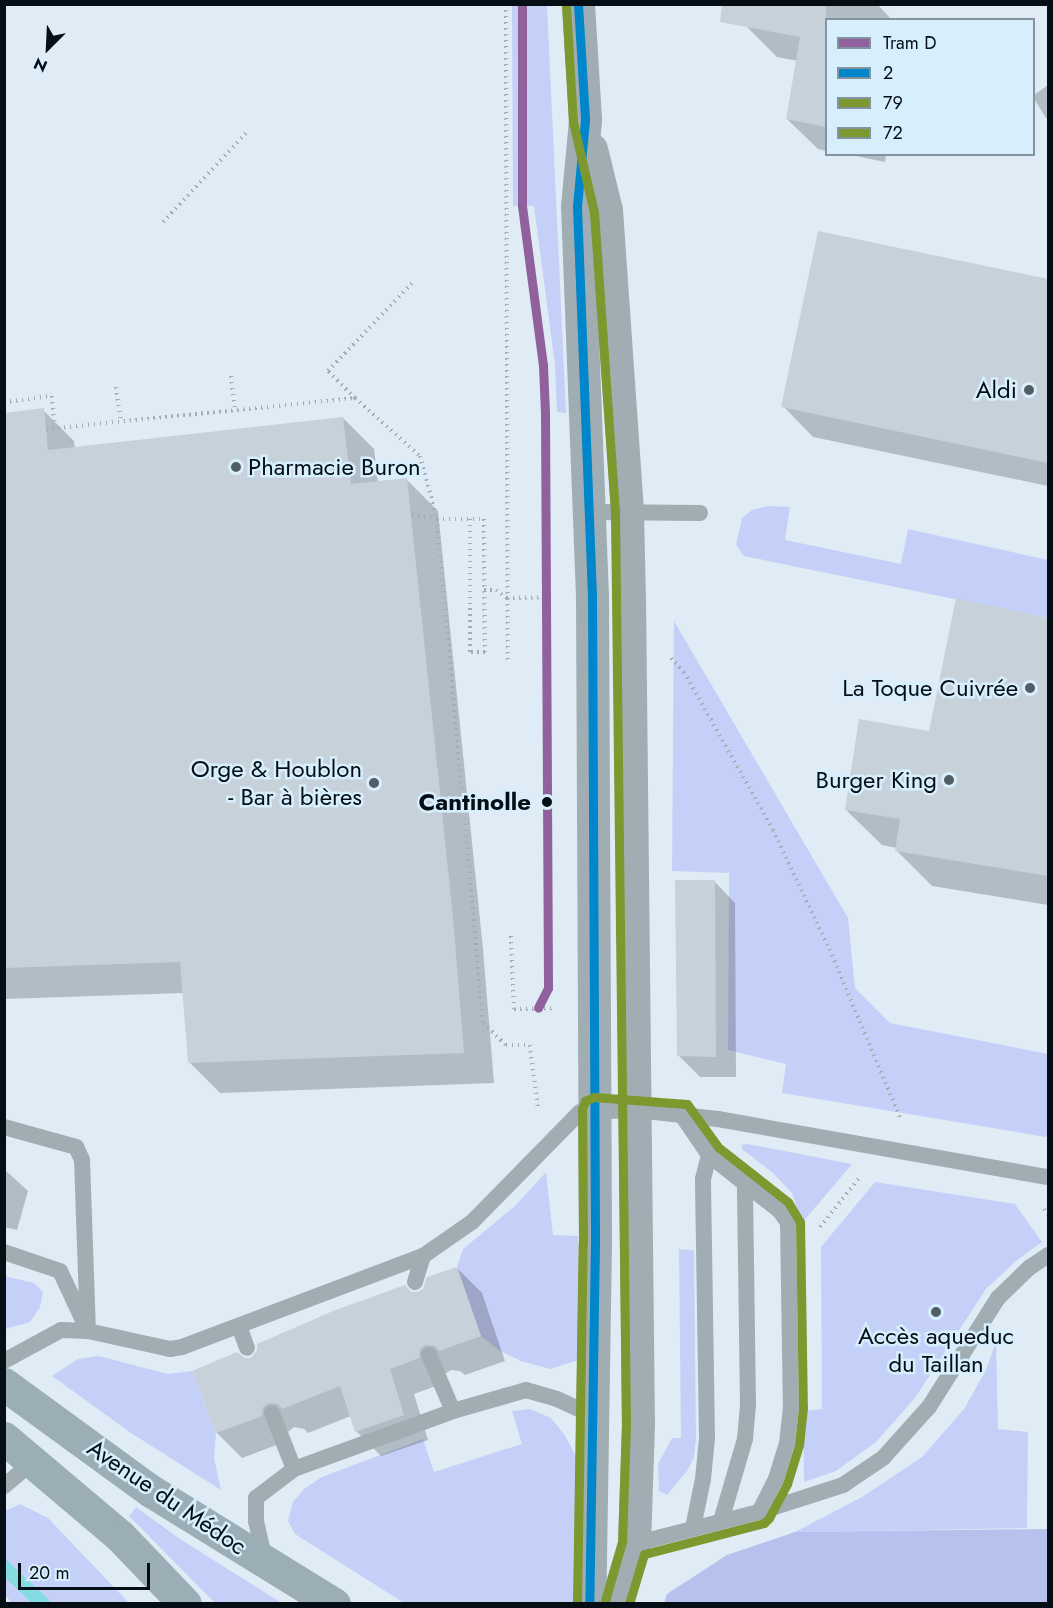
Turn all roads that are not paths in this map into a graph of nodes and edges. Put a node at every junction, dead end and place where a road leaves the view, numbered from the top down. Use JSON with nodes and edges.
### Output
{"nodes":[{"id":1,"x":578,"y":4,"type":"edge"},
{"id":2,"x":585,"y":120,"type":"junction"},
{"id":3,"x":590,"y":512,"type":"junction"},
{"id":4,"x":627,"y":512,"type":"junction"},
{"id":5,"x":700,"y":513,"type":"dead end"},
{"id":6,"x":594,"y":1109,"type":"junction"},
{"id":7,"x":636,"y":1110,"type":"junction"},
{"id":8,"x":681,"y":1114,"type":"junction"},
{"id":9,"x":4,"y":1127,"type":"edge"},
{"id":10,"x":709,"y":1155,"type":"junction"},
{"id":11,"x":1048,"y":1177,"type":"edge"},
{"id":12,"x":745,"y":1185,"type":"junction"},
{"id":13,"x":4,"y":1252,"type":"edge"},
{"id":14,"x":1048,"y":1255,"type":"edge"},
{"id":15,"x":423,"y":1256,"type":"junction"},
{"id":16,"x":415,"y":1281,"type":"dead end"},
{"id":17,"x":239,"y":1326,"type":"junction"},
{"id":18,"x":88,"y":1331,"type":"junction"},
{"id":19,"x":247,"y":1348,"type":"dead end"},
{"id":20,"x":429,"y":1355,"type":"dead end"},
{"id":21,"x":4,"y":1361,"type":"edge"},
{"id":22,"x":4,"y":1384,"type":"edge"},
{"id":23,"x":453,"y":1411,"type":"junction"},
{"id":24,"x":272,"y":1413,"type":"dead end"},
{"id":25,"x":592,"y":1415,"type":"junction"},
{"id":26,"x":4,"y":1438,"type":"edge"},
{"id":27,"x":33,"y":1462,"type":"junction"},
{"id":28,"x":294,"y":1469,"type":"junction"},
{"id":29,"x":4,"y":1486,"type":"edge"},
{"id":30,"x":759,"y":1512,"type":"junction"},
{"id":31,"x":722,"y":1521,"type":"junction"},
{"id":32,"x":693,"y":1528,"type":"junction"},
{"id":33,"x":634,"y":1544,"type":"junction"},
{"id":34,"x":265,"y":1562,"type":"junction"},
{"id":35,"x":185,"y":1604,"type":"edge"},
{"id":36,"x":334,"y":1604,"type":"edge"},
{"id":37,"x":589,"y":1604,"type":"edge"},
{"id":38,"x":616,"y":1604,"type":"edge"}],
"edges":[{"from":1,"to":2,"type":"street"},
{"from":2,"to":3,"type":"street"},
{"from":2,"to":4,"type":"street"},
{"from":3,"to":4,"type":"lane"},
{"from":3,"to":6,"type":"street"},
{"from":4,"to":5,"type":"lane"},
{"from":4,"to":7,"type":"street"},
{"from":6,"to":7,"type":"lane"},
{"from":6,"to":15,"type":"lane"},
{"from":6,"to":25,"type":"street"},
{"from":7,"to":8,"type":"lane"},
{"from":7,"to":33,"type":"street"},
{"from":8,"to":10,"type":"lane"},
{"from":8,"to":11,"type":"lane"},
{"from":9,"to":18,"type":"lane"},
{"from":10,"to":12,"type":"lane"},
{"from":10,"to":32,"type":"lane"},
{"from":12,"to":30,"type":"lane"},
{"from":12,"to":31,"type":"lane"},
{"from":13,"to":18,"type":"lane"},
{"from":14,"to":30,"type":"lane"},
{"from":15,"to":16,"type":"lane"},
{"from":15,"to":17,"type":"lane"},
{"from":17,"to":18,"type":"lane"},
{"from":17,"to":19,"type":"lane"},
{"from":18,"to":21,"type":"lane"},
{"from":20,"to":23,"type":"lane"},
{"from":22,"to":34,"type":"main road","name":"Avenue du Médoc"},
{"from":23,"to":25,"type":"lane"},
{"from":23,"to":28,"type":"lane"},
{"from":24,"to":28,"type":"lane"},
{"from":25,"to":37,"type":"street"},
{"from":26,"to":27,"type":"main road","name":"Avenue du Médoc"},
{"from":27,"to":29,"type":"lane"},
{"from":27,"to":35,"type":"main road","name":"Avenue du Médoc"},
{"from":28,"to":34,"type":"lane"},
{"from":30,"to":31,"type":"lane"},
{"from":31,"to":32,"type":"lane"},
{"from":32,"to":33,"type":"lane"},
{"from":33,"to":38,"type":"street"},
{"from":34,"to":36,"type":"main road","name":"Avenue du Médoc"}]}
